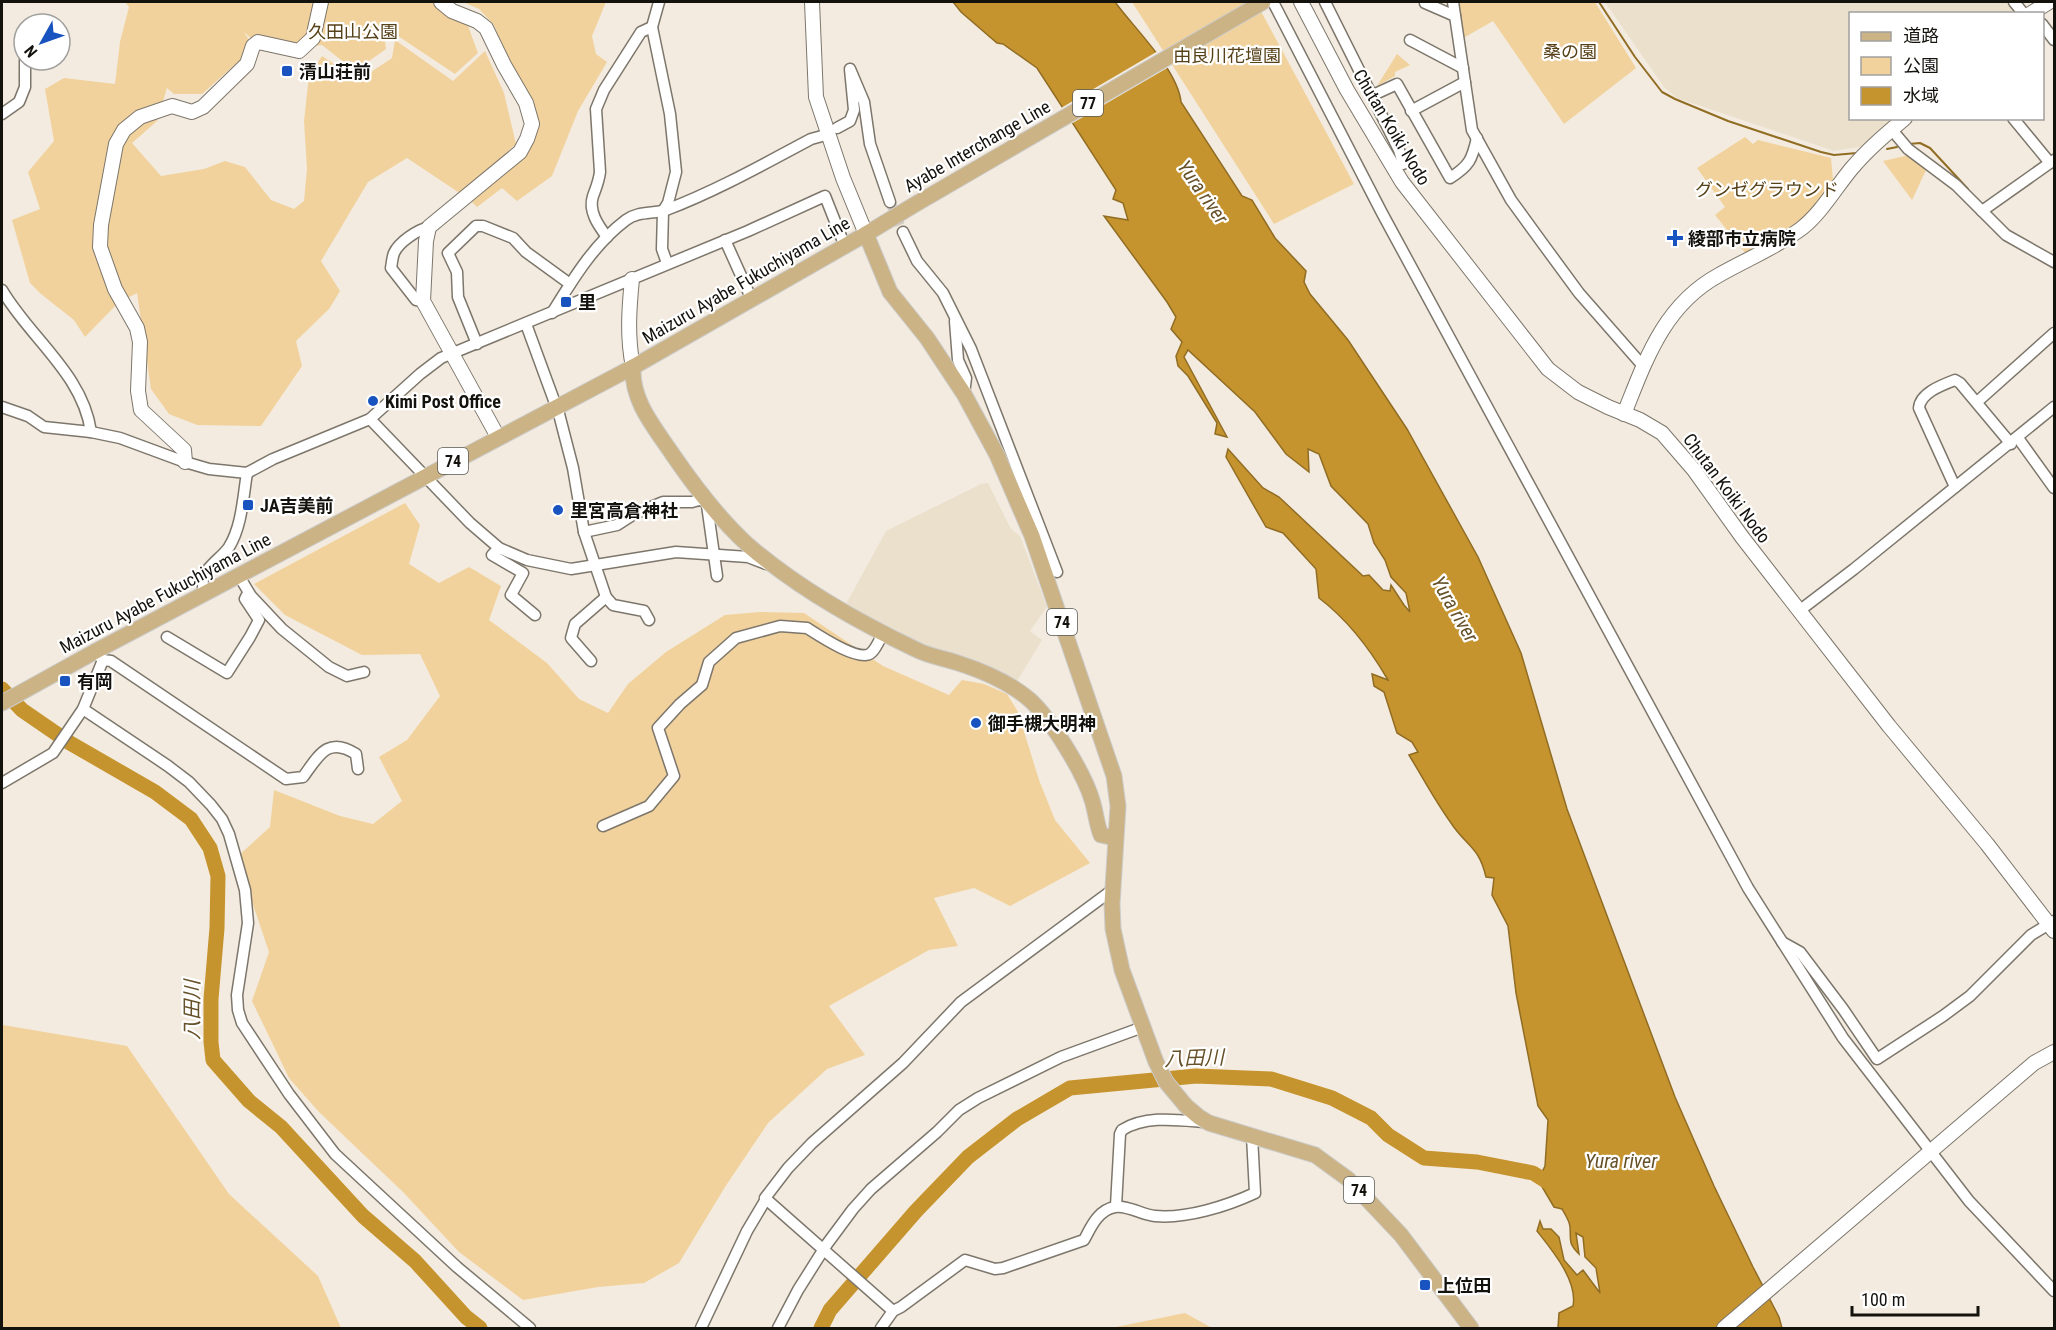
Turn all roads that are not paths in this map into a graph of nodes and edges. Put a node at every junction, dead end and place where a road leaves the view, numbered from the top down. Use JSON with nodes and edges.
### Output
{"nodes":[{"id":1,"x":321,"y":2,"type":"edge"},
{"id":2,"x":441,"y":2,"type":"edge"},
{"id":3,"x":659,"y":2,"type":"edge"},
{"id":4,"x":812,"y":2,"type":"edge"},
{"id":5,"x":1268,"y":2,"type":"edge"},
{"id":6,"x":1301,"y":2,"type":"edge"},
{"id":7,"x":1325,"y":2,"type":"edge"},
{"id":8,"x":1453,"y":2,"type":"edge"},
{"id":9,"x":2014,"y":2,"type":"edge"},
{"id":10,"x":2049,"y":2,"type":"edge"},
{"id":11,"x":1425,"y":3,"type":"dead end"},
{"id":12,"x":2029,"y":12,"type":"edge"},
{"id":13,"x":2032,"y":12,"type":"edge"},
{"id":14,"x":1455,"y":16,"type":"junction"},
{"id":15,"x":2044,"y":25,"type":"edge"},
{"id":16,"x":652,"y":27,"type":"junction"},
{"id":17,"x":1410,"y":40,"type":"dead end"},
{"id":18,"x":2055,"y":40,"type":"edge"},
{"id":19,"x":1463,"y":68,"type":"junction"},
{"id":20,"x":25,"y":72,"type":"edge"},
{"id":21,"x":1465,"y":82,"type":"junction"},
{"id":22,"x":1373,"y":95,"type":"junction"},
{"id":23,"x":1411,"y":111,"type":"junction"},
{"id":24,"x":2,"y":114,"type":"edge"},
{"id":25,"x":1903,"y":120,"type":"edge"},
{"id":26,"x":2015,"y":120,"type":"edge"},
{"id":27,"x":837,"y":128,"type":"dead end"},
{"id":28,"x":1892,"y":130,"type":"junction"},
{"id":29,"x":822,"y":136,"type":"dead end"},
{"id":30,"x":1477,"y":138,"type":"junction"},
{"id":31,"x":2052,"y":161,"type":"edge"},
{"id":32,"x":1403,"y":164,"type":"dead end"},
{"id":33,"x":890,"y":202,"type":"tunnel mouth"},
{"id":34,"x":663,"y":211,"type":"junction"},
{"id":35,"x":1982,"y":212,"type":"junction"},
{"id":36,"x":429,"y":227,"type":"junction"},
{"id":37,"x":903,"y":232,"type":"tunnel mouth"},
{"id":38,"x":866,"y":234,"type":"junction"},
{"id":39,"x":607,"y":237,"type":"junction"},
{"id":40,"x":842,"y":239,"type":"dead end"},
{"id":41,"x":724,"y":240,"type":"junction"},
{"id":42,"x":2055,"y":262,"type":"edge"},
{"id":43,"x":667,"y":263,"type":"junction"},
{"id":44,"x":632,"y":279,"type":"junction"},
{"id":45,"x":570,"y":284,"type":"junction"},
{"id":46,"x":2,"y":290,"type":"edge"},
{"id":47,"x":752,"y":300,"type":"junction"},
{"id":48,"x":423,"y":301,"type":"junction"},
{"id":49,"x":552,"y":313,"type":"junction"},
{"id":50,"x":955,"y":316,"type":"junction"},
{"id":51,"x":526,"y":324,"type":"junction"},
{"id":52,"x":2055,"y":333,"type":"edge"},
{"id":53,"x":477,"y":344,"type":"junction"},
{"id":54,"x":453,"y":354,"type":"junction"},
{"id":55,"x":1643,"y":366,"type":"junction"},
{"id":56,"x":633,"y":367,"type":"junction"},
{"id":57,"x":964,"y":394,"type":"junction"},
{"id":58,"x":1977,"y":402,"type":"junction"},
{"id":59,"x":556,"y":406,"type":"junction"},
{"id":60,"x":2,"y":407,"type":"edge"},
{"id":61,"x":1624,"y":414,"type":"junction"},
{"id":62,"x":2052,"y":414,"type":"edge"},
{"id":63,"x":370,"y":418,"type":"junction"},
{"id":64,"x":91,"y":432,"type":"junction"},
{"id":65,"x":498,"y":437,"type":"junction"},
{"id":66,"x":2014,"y":441,"type":"junction"},
{"id":67,"x":185,"y":462,"type":"junction"},
{"id":68,"x":247,"y":473,"type":"junction"},
{"id":69,"x":424,"y":476,"type":"junction"},
{"id":70,"x":1955,"y":487,"type":"junction"},
{"id":71,"x":2055,"y":488,"type":"edge"},
{"id":72,"x":705,"y":498,"type":"junction"},
{"id":73,"x":584,"y":532,"type":"junction"},
{"id":74,"x":499,"y":548,"type":"junction"},
{"id":75,"x":713,"y":554,"type":"junction"},
{"id":76,"x":597,"y":565,"type":"junction"},
{"id":77,"x":777,"y":569,"type":"junction"},
{"id":78,"x":1057,"y":572,"type":"dead end"},
{"id":79,"x":239,"y":576,"type":"junction"},
{"id":80,"x":717,"y":576,"type":"dead end"},
{"id":81,"x":206,"y":592,"type":"junction"},
{"id":82,"x":249,"y":592,"type":"junction"},
{"id":83,"x":606,"y":597,"type":"junction"},
{"id":84,"x":1799,"y":611,"type":"junction"},
{"id":85,"x":535,"y":615,"type":"dead end"},
{"id":86,"x":649,"y":620,"type":"dead end"},
{"id":87,"x":883,"y":633,"type":"junction"},
{"id":88,"x":167,"y":637,"type":"dead end"},
{"id":89,"x":100,"y":656,"type":"junction"},
{"id":90,"x":591,"y":661,"type":"dead end"},
{"id":91,"x":364,"y":672,"type":"dead end"},
{"id":92,"x":2,"y":703,"type":"edge"},
{"id":93,"x":80,"y":713,"type":"junction"},
{"id":94,"x":358,"y":769,"type":"dead end"},
{"id":95,"x":2,"y":783,"type":"edge"},
{"id":96,"x":603,"y":826,"type":"dead end"},
{"id":97,"x":1115,"y":838,"type":"junction"},
{"id":98,"x":1112,"y":891,"type":"junction"},
{"id":99,"x":2053,"y":926,"type":"edge"},
{"id":100,"x":1782,"y":942,"type":"junction"},
{"id":101,"x":1143,"y":1027,"type":"junction"},
{"id":102,"x":2055,"y":1052,"type":"edge"},
{"id":103,"x":1204,"y":1120,"type":"junction"},
{"id":104,"x":1252,"y":1136,"type":"junction"},
{"id":105,"x":1929,"y":1152,"type":"junction"},
{"id":106,"x":766,"y":1199,"type":"junction"},
{"id":107,"x":1116,"y":1206,"type":"junction"},
{"id":108,"x":824,"y":1250,"type":"junction"},
{"id":109,"x":2055,"y":1291,"type":"edge"},
{"id":110,"x":893,"y":1311,"type":"junction"},
{"id":111,"x":530,"y":1329,"type":"edge"},
{"id":112,"x":701,"y":1329,"type":"edge"},
{"id":113,"x":778,"y":1329,"type":"edge"},
{"id":114,"x":881,"y":1329,"type":"edge"},
{"id":115,"x":1471,"y":1329,"type":"edge"},
{"id":116,"x":1725,"y":1329,"type":"edge"}],
"edges":[{"from":1,"to":67,"type":"street"},
{"from":2,"to":36,"type":"street"},
{"from":3,"to":16,"type":"street"},
{"from":4,"to":38,"type":"street"},
{"from":5,"to":38,"type":"main road","name":"Ayabe Interchange Line","number":"77"},
{"from":5,"to":100,"type":"street"},
{"from":6,"to":61,"type":"street","name":"Chutan Koiki Nodo"},
{"from":7,"to":22,"type":"street"},
{"from":8,"to":14,"type":"street"},
{"from":9,"to":12,"type":"street"},
{"from":10,"to":13,"type":"street"},
{"from":11,"to":14,"type":"street"},
{"from":14,"to":19,"type":"street"},
{"from":15,"to":18,"type":"street"},
{"from":16,"to":34,"type":"street"},
{"from":16,"to":39,"type":"street"},
{"from":17,"to":19,"type":"street"},
{"from":19,"to":21,"type":"street"},
{"from":20,"to":24,"type":"street"},
{"from":21,"to":23,"type":"street"},
{"from":21,"to":30,"type":"street"},
{"from":22,"to":23,"type":"street"},
{"from":22,"to":32,"type":"street"},
{"from":23,"to":30,"type":"street"},
{"from":25,"to":28,"type":"street"},
{"from":26,"to":31,"type":"street"},
{"from":27,"to":33,"type":"street"},
{"from":28,"to":35,"type":"street"},
{"from":28,"to":55,"type":"street"},
{"from":29,"to":34,"type":"street"},
{"from":30,"to":55,"type":"street"},
{"from":31,"to":35,"type":"street"},
{"from":34,"to":39,"type":"street"},
{"from":34,"to":43,"type":"street"},
{"from":35,"to":42,"type":"street"},
{"from":36,"to":48,"type":"street"},
{"from":36,"to":48,"type":"street"},
{"from":37,"to":50,"type":"street"},
{"from":38,"to":47,"type":"main road","name":"Maizuru Ayabe Fukuchiyama Line","number":"74"},
{"from":38,"to":57,"type":"main road","name":"Maizuru Ayabe Fukuchiyama Line","number":"74"},
{"from":39,"to":45,"type":"street"},
{"from":40,"to":41,"type":"street"},
{"from":41,"to":43,"type":"street"},
{"from":41,"to":47,"type":"street"},
{"from":43,"to":44,"type":"street"},
{"from":44,"to":49,"type":"street"},
{"from":44,"to":56,"type":"street"},
{"from":45,"to":49,"type":"street"},
{"from":45,"to":53,"type":"street"},
{"from":46,"to":64,"type":"street"},
{"from":47,"to":56,"type":"main road","name":"Maizuru Ayabe Fukuchiyama Line","number":"74"},
{"from":48,"to":54,"type":"street"},
{"from":49,"to":51,"type":"street"},
{"from":50,"to":57,"type":"street"},
{"from":50,"to":78,"type":"street"},
{"from":51,"to":53,"type":"street"},
{"from":51,"to":59,"type":"street"},
{"from":52,"to":58,"type":"street"},
{"from":53,"to":54,"type":"street"},
{"from":54,"to":63,"type":"street"},
{"from":54,"to":65,"type":"street"},
{"from":55,"to":61,"type":"street"},
{"from":56,"to":59,"type":"main road","name":"Maizuru Ayabe Fukuchiyama Line","number":"74"},
{"from":56,"to":72,"type":"main road","name":"Maizuru Ayabe Fukuchiyama Line"},
{"from":57,"to":97,"type":"main road","name":"Maizuru Ayabe Fukuchiyama Line","number":"74"},
{"from":58,"to":66,"type":"street"},
{"from":58,"to":70,"type":"street"},
{"from":59,"to":65,"type":"main road","name":"Maizuru Ayabe Fukuchiyama Line","number":"74"},
{"from":59,"to":73,"type":"street"},
{"from":60,"to":64,"type":"street"},
{"from":61,"to":84,"type":"street","name":"Chutan Koiki Nodo"},
{"from":62,"to":66,"type":"street"},
{"from":63,"to":68,"type":"street"},
{"from":63,"to":69,"type":"street"},
{"from":64,"to":67,"type":"street"},
{"from":65,"to":69,"type":"main road","name":"Maizuru Ayabe Fukuchiyama Line","number":"74"},
{"from":66,"to":70,"type":"street"},
{"from":66,"to":71,"type":"street"},
{"from":67,"to":68,"type":"street"},
{"from":68,"to":81,"type":"street"},
{"from":69,"to":74,"type":"street"},
{"from":69,"to":79,"type":"main road","name":"Maizuru Ayabe Fukuchiyama Line","number":"74"},
{"from":70,"to":84,"type":"street"},
{"from":72,"to":73,"type":"street"},
{"from":72,"to":75,"type":"street"},
{"from":72,"to":77,"type":"main road","name":"Maizuru Ayabe Fukuchiyama Line"},
{"from":73,"to":76,"type":"street"},
{"from":74,"to":76,"type":"street"},
{"from":74,"to":85,"type":"street"},
{"from":75,"to":76,"type":"street"},
{"from":75,"to":77,"type":"street"},
{"from":75,"to":80,"type":"street"},
{"from":76,"to":83,"type":"street"},
{"from":77,"to":87,"type":"main road","name":"Maizuru Ayabe Fukuchiyama Line"},
{"from":79,"to":81,"type":"main road","name":"Maizuru Ayabe Fukuchiyama Line","number":"74"},
{"from":79,"to":82,"type":"street"},
{"from":81,"to":89,"type":"main road","name":"Maizuru Ayabe Fukuchiyama Line","number":"74"},
{"from":82,"to":88,"type":"street"},
{"from":82,"to":91,"type":"street"},
{"from":83,"to":86,"type":"street"},
{"from":83,"to":90,"type":"street"},
{"from":84,"to":99,"type":"street","name":"Chutan Koiki Nodo"},
{"from":87,"to":96,"type":"street"},
{"from":87,"to":97,"type":"main road","name":"Maizuru Ayabe Fukuchiyama Line"},
{"from":89,"to":92,"type":"main road","name":"Maizuru Ayabe Fukuchiyama Line","number":"74"},
{"from":89,"to":93,"type":"street"},
{"from":89,"to":94,"type":"street"},
{"from":93,"to":95,"type":"street"},
{"from":93,"to":111,"type":"street"},
{"from":97,"to":98,"type":"main road","name":"Maizuru Ayabe Fukuchiyama Line","number":"74"},
{"from":98,"to":101,"type":"main road","name":"Maizuru Ayabe Fukuchiyama Line","number":"74"},
{"from":98,"to":106,"type":"street"},
{"from":99,"to":100,"type":"street"},
{"from":100,"to":105,"type":"street"},
{"from":101,"to":103,"type":"main road","name":"Maizuru Ayabe Fukuchiyama Line","number":"74"},
{"from":101,"to":108,"type":"street"},
{"from":102,"to":105,"type":"street"},
{"from":103,"to":104,"type":"main road","name":"Maizuru Ayabe Fukuchiyama Line","number":"74"},
{"from":103,"to":107,"type":"street"},
{"from":104,"to":107,"type":"street"},
{"from":104,"to":115,"type":"main road","name":"Maizuru Ayabe Fukuchiyama Line","number":"74"},
{"from":105,"to":109,"type":"street"},
{"from":105,"to":116,"type":"street"},
{"from":106,"to":108,"type":"street"},
{"from":106,"to":112,"type":"street"},
{"from":107,"to":110,"type":"street"},
{"from":108,"to":110,"type":"street"},
{"from":108,"to":113,"type":"street"},
{"from":110,"to":114,"type":"street"}]}
